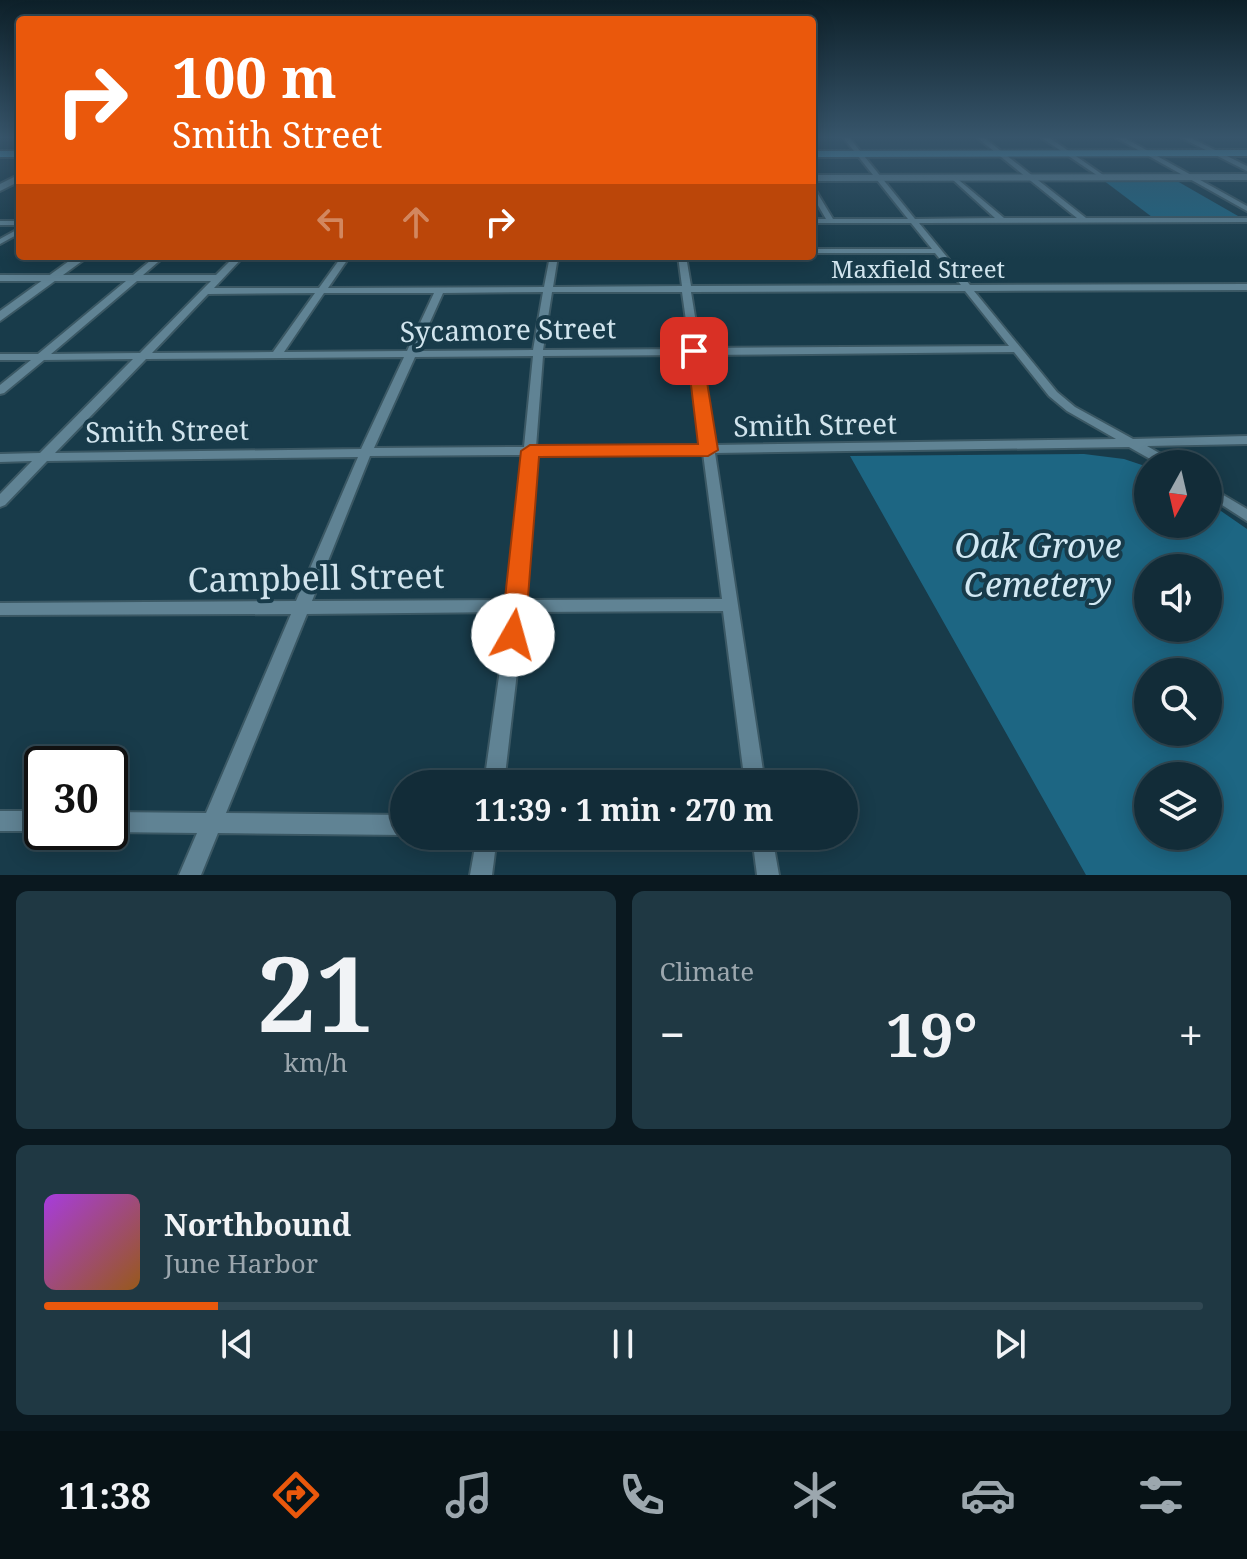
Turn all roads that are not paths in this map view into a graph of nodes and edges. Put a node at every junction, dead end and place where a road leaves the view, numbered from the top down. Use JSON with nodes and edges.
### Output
{"nodes":[{"id":1,"x":1030,"y":177,"type":"junction"},
{"id":2,"x":1103,"y":177,"type":"joint"},
{"id":3,"x":1188,"y":177,"type":"junction"},
{"id":4,"x":1247,"y":177,"type":"edge"},
{"id":5,"x":816,"y":178,"type":"edge"},
{"id":6,"x":879,"y":178,"type":"junction"},
{"id":7,"x":954,"y":178,"type":"junction"},
{"id":8,"x":816,"y":196,"type":"edge"},
{"id":9,"x":1247,"y":209,"type":"edge"},
{"id":10,"x":1001,"y":220,"type":"junction"},
{"id":11,"x":1084,"y":220,"type":"junction"},
{"id":12,"x":1247,"y":220,"type":"edge"},
{"id":13,"x":816,"y":221,"type":"edge"},
{"id":14,"x":831,"y":221,"type":"junction"},
{"id":15,"x":916,"y":221,"type":"junction"},
{"id":16,"x":816,"y":251,"type":"edge"},
{"id":17,"x":937,"y":251,"type":"junction"},
{"id":18,"x":78,"y":260,"type":"edge"},
{"id":19,"x":156,"y":260,"type":"edge"},
{"id":20,"x":236,"y":260,"type":"edge"},
{"id":21,"x":343,"y":260,"type":"edge"},
{"id":22,"x":553,"y":260,"type":"edge"},
{"id":23,"x":682,"y":260,"type":"edge"},
{"id":24,"x":0,"y":278,"type":"edge"},
{"id":25,"x":53,"y":278,"type":"junction"},
{"id":26,"x":134,"y":278,"type":"junction"},
{"id":27,"x":219,"y":278,"type":"junction"},
{"id":28,"x":1247,"y":287,"type":"edge"},
{"id":29,"x":968,"y":288,"type":"junction"},
{"id":30,"x":547,"y":289,"type":"junction"},
{"id":31,"x":686,"y":289,"type":"junction"},
{"id":32,"x":322,"y":290,"type":"junction"},
{"id":33,"x":440,"y":290,"type":"junction"},
{"id":34,"x":206,"y":291,"type":"junction"},
{"id":35,"x":0,"y":317,"type":"edge"},
{"id":36,"x":1017,"y":349,"type":"junction"},
{"id":37,"x":694,"y":351,"type":"junction"},
{"id":38,"x":538,"y":352,"type":"junction"},
{"id":39,"x":277,"y":354,"type":"junction"},
{"id":40,"x":412,"y":354,"type":"junction"},
{"id":41,"x":42,"y":356,"type":"junction"},
{"id":42,"x":144,"y":356,"type":"junction"},
{"id":43,"x":0,"y":357,"type":"edge"},
{"id":44,"x":0,"y":391,"type":"edge"},
{"id":45,"x":1247,"y":440,"type":"edge"},
{"id":46,"x":1135,"y":443,"type":"junction"},
{"id":47,"x":708,"y":450,"type":"junction"},
{"id":48,"x":1146,"y":450,"type":"edge"},
{"id":49,"x":530,"y":451,"type":"junction"},
{"id":50,"x":366,"y":452,"type":"junction"},
{"id":51,"x":44,"y":457,"type":"junction"},
{"id":52,"x":0,"y":458,"type":"edge"},
{"id":53,"x":1222,"y":499,"type":"edge"},
{"id":54,"x":0,"y":502,"type":"edge"},
{"id":55,"x":1247,"y":516,"type":"edge"},
{"id":56,"x":517,"y":605,"type":"junction"},
{"id":57,"x":728,"y":605,"type":"junction"},
{"id":58,"x":0,"y":609,"type":"edge"},
{"id":59,"x":300,"y":609,"type":"junction"},
{"id":60,"x":496,"y":770,"type":"edge"},
{"id":61,"x":753,"y":770,"type":"edge"},
{"id":62,"x":0,"y":821,"type":"edge"},
{"id":63,"x":24,"y":821,"type":"edge"},
{"id":64,"x":128,"y":822,"type":"edge"},
{"id":65,"x":211,"y":824,"type":"junction"},
{"id":66,"x":390,"y":825,"type":"edge"},
{"id":67,"x":485,"y":850,"type":"edge"},
{"id":68,"x":764,"y":850,"type":"edge"},
{"id":69,"x":190,"y":875,"type":"edge"},
{"id":70,"x":481,"y":875,"type":"edge"},
{"id":71,"x":768,"y":875,"type":"edge"}],
"edges":[{"from":1,"to":2,"type":"street"},
{"from":1,"to":7,"type":"street"},
{"from":1,"to":11,"type":"street"},
{"from":2,"to":3,"type":"street"},
{"from":3,"to":4,"type":"street"},
{"from":3,"to":9,"type":"street"},
{"from":5,"to":6,"type":"street"},
{"from":6,"to":7,"type":"street"},
{"from":6,"to":15,"type":"street"},
{"from":7,"to":10,"type":"street"},
{"from":8,"to":14,"type":"street"},
{"from":10,"to":11,"type":"street"},
{"from":10,"to":15,"type":"street"},
{"from":11,"to":12,"type":"street"},
{"from":13,"to":14,"type":"street"},
{"from":14,"to":15,"type":"street"},
{"from":15,"to":17,"type":"street"},
{"from":16,"to":17,"type":"street"},
{"from":17,"to":29,"type":"street"},
{"from":18,"to":25,"type":"street"},
{"from":19,"to":26,"type":"street"},
{"from":20,"to":27,"type":"street"},
{"from":21,"to":32,"type":"street"},
{"from":22,"to":30,"type":"street"},
{"from":23,"to":31,"type":"street"},
{"from":24,"to":25,"type":"street"},
{"from":25,"to":26,"type":"street"},
{"from":25,"to":35,"type":"street"},
{"from":26,"to":27,"type":"street"},
{"from":26,"to":41,"type":"street"},
{"from":27,"to":34,"type":"street"},
{"from":28,"to":29,"type":"street","name":"Maxfield Street"},
{"from":29,"to":31,"type":"street","name":"Maxfield Street"},
{"from":29,"to":36,"type":"street"},
{"from":30,"to":31,"type":"street","name":"Maxfield Street"},
{"from":30,"to":33,"type":"street","name":"Maxfield Street"},
{"from":30,"to":38,"type":"street"},
{"from":31,"to":37,"type":"street"},
{"from":32,"to":33,"type":"street","name":"Maxfield Street"},
{"from":32,"to":34,"type":"street","name":"Maxfield Street"},
{"from":32,"to":39,"type":"street"},
{"from":33,"to":40,"type":"street"},
{"from":34,"to":42,"type":"street"},
{"from":36,"to":37,"type":"street","name":"Sycamore Street"},
{"from":36,"to":46,"type":"street"},
{"from":37,"to":38,"type":"street","name":"Sycamore Street"},
{"from":37,"to":47,"type":"street"},
{"from":38,"to":40,"type":"street","name":"Sycamore Street"},
{"from":38,"to":49,"type":"street"},
{"from":39,"to":40,"type":"street","name":"Sycamore Street"},
{"from":39,"to":42,"type":"street","name":"Sycamore Street"},
{"from":40,"to":50,"type":"street"},
{"from":41,"to":42,"type":"street","name":"Sycamore Street"},
{"from":41,"to":43,"type":"street","name":"Sycamore Street"},
{"from":41,"to":44,"type":"street"},
{"from":42,"to":51,"type":"street"},
{"from":45,"to":46,"type":"street","name":"Smith Street"},
{"from":46,"to":47,"type":"street","name":"Smith Street"},
{"from":46,"to":48,"type":"street"},
{"from":47,"to":49,"type":"street","name":"Smith Street"},
{"from":47,"to":57,"type":"street"},
{"from":49,"to":50,"type":"street","name":"Smith Street"},
{"from":49,"to":56,"type":"street"},
{"from":50,"to":51,"type":"street","name":"Smith Street"},
{"from":50,"to":59,"type":"street"},
{"from":51,"to":52,"type":"street","name":"Smith Street"},
{"from":51,"to":54,"type":"street"},
{"from":53,"to":55,"type":"street"},
{"from":56,"to":57,"type":"street","name":"Campbell Street"},
{"from":56,"to":59,"type":"street","name":"Campbell Street"},
{"from":56,"to":60,"type":"street"},
{"from":57,"to":61,"type":"street"},
{"from":58,"to":59,"type":"street","name":"Campbell Street"},
{"from":59,"to":65,"type":"street"},
{"from":62,"to":63,"type":"street"},
{"from":64,"to":65,"type":"street"},
{"from":65,"to":66,"type":"street"},
{"from":65,"to":69,"type":"street"},
{"from":67,"to":70,"type":"street"},
{"from":68,"to":71,"type":"street"}]}
